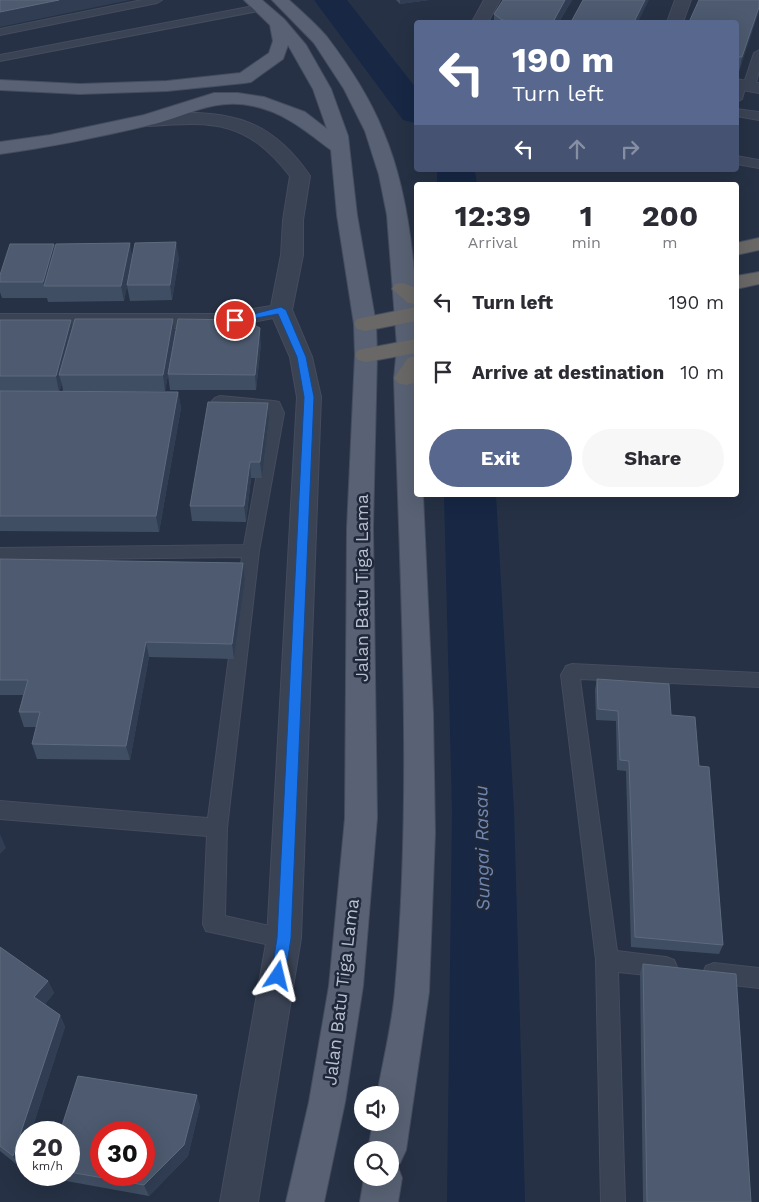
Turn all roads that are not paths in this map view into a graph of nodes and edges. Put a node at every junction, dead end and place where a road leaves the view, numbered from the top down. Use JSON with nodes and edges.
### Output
{"nodes":[{"id":1,"x":157,"y":0,"type":"edge"},
{"id":2,"x":280,"y":0,"type":"edge"},
{"id":3,"x":683,"y":0,"type":"edge"},
{"id":4,"x":486,"y":2,"type":"edge"},
{"id":5,"x":253,"y":3,"type":"edge"},
{"id":6,"x":481,"y":20,"type":"edge"},
{"id":7,"x":676,"y":20,"type":"edge"},
{"id":8,"x":278,"y":23,"type":"junction"},
{"id":9,"x":0,"y":32,"type":"edge"},
{"id":10,"x":759,"y":53,"type":"edge"},
{"id":11,"x":0,"y":58,"type":"edge"},
{"id":12,"x":0,"y":85,"type":"edge"},
{"id":13,"x":744,"y":89,"type":"edge"},
{"id":14,"x":739,"y":113,"type":"edge"},
{"id":15,"x":759,"y":116,"type":"edge"},
{"id":16,"x":149,"y":120,"type":"junction"},
{"id":17,"x":0,"y":148,"type":"edge"},
{"id":18,"x":341,"y":149,"type":"junction"},
{"id":19,"x":739,"y":161,"type":"edge"},
{"id":20,"x":759,"y":164,"type":"edge"},
{"id":21,"x":759,"y":244,"type":"edge"},
{"id":22,"x":739,"y":247,"type":"edge"},
{"id":23,"x":759,"y":278,"type":"edge"},
{"id":24,"x":739,"y":282,"type":"edge"},
{"id":25,"x":410,"y":304,"type":"edge"},
{"id":26,"x":281,"y":310,"type":"junction"},
{"id":27,"x":0,"y":321,"type":"edge"},
{"id":28,"x":365,"y":324,"type":"junction"},
{"id":29,"x":366,"y":355,"type":"junction"},
{"id":30,"x":412,"y":358,"type":"edge"},
{"id":31,"x":220,"y":402,"type":"edge"},
{"id":32,"x":414,"y":476,"type":"edge"},
{"id":33,"x":414,"y":497,"type":"edge"},
{"id":34,"x":251,"y":551,"type":"junction"},
{"id":35,"x":0,"y":554,"type":"edge"},
{"id":36,"x":759,"y":680,"type":"edge"},
{"id":37,"x":0,"y":810,"type":"edge"},
{"id":38,"x":217,"y":828,"type":"junction"},
{"id":39,"x":284,"y":938,"type":"junction"},
{"id":40,"x":607,"y":960,"type":"junction"},
{"id":41,"x":759,"y":978,"type":"edge"},
{"id":42,"x":388,"y":1141,"type":"edge"},
{"id":43,"x":382,"y":1186,"type":"edge"},
{"id":44,"x":239,"y":1202,"type":"edge"},
{"id":45,"x":305,"y":1202,"type":"edge"},
{"id":46,"x":379,"y":1202,"type":"edge"},
{"id":47,"x":613,"y":1202,"type":"edge"}],
"edges":[{"from":1,"to":9,"type":"lane"},
{"from":2,"to":25,"type":"main road"},
{"from":3,"to":7,"type":"street"},
{"from":4,"to":6,"type":"street"},
{"from":5,"to":8,"type":"main road","name":"Jalan Batu Tiga Lama"},
{"from":5,"to":11,"type":"lane"},
{"from":8,"to":12,"type":"main road"},
{"from":8,"to":18,"type":"main road","name":"Jalan Batu Tiga Lama"},
{"from":10,"to":13,"type":"lane"},
{"from":14,"to":15,"type":"lane"},
{"from":16,"to":17,"type":"main road"},
{"from":16,"to":18,"type":"main road"},
{"from":16,"to":26,"type":"street"},
{"from":18,"to":28,"type":"main road","name":"Jalan Batu Tiga Lama"},
{"from":19,"to":20,"type":"lane"},
{"from":21,"to":22,"type":"highway"},
{"from":23,"to":24,"type":"highway"},
{"from":25,"to":28,"type":"highway"},
{"from":25,"to":30,"type":"main road"},
{"from":26,"to":27,"type":"street"},
{"from":26,"to":39,"type":"street"},
{"from":28,"to":29,"type":"main road","name":"Jalan Batu Tiga Lama"},
{"from":29,"to":30,"type":"highway"},
{"from":29,"to":45,"type":"main road","name":"Jalan Batu Tiga Lama"},
{"from":30,"to":32,"type":"main road"},
{"from":31,"to":34,"type":"lane"},
{"from":33,"to":42,"type":"main road"},
{"from":34,"to":35,"type":"lane"},
{"from":34,"to":38,"type":"lane"},
{"from":36,"to":40,"type":"lane"},
{"from":37,"to":38,"type":"lane"},
{"from":38,"to":39,"type":"lane"},
{"from":39,"to":44,"type":"street"},
{"from":40,"to":41,"type":"lane"},
{"from":40,"to":47,"type":"lane"},
{"from":43,"to":46,"type":"main road"}]}
